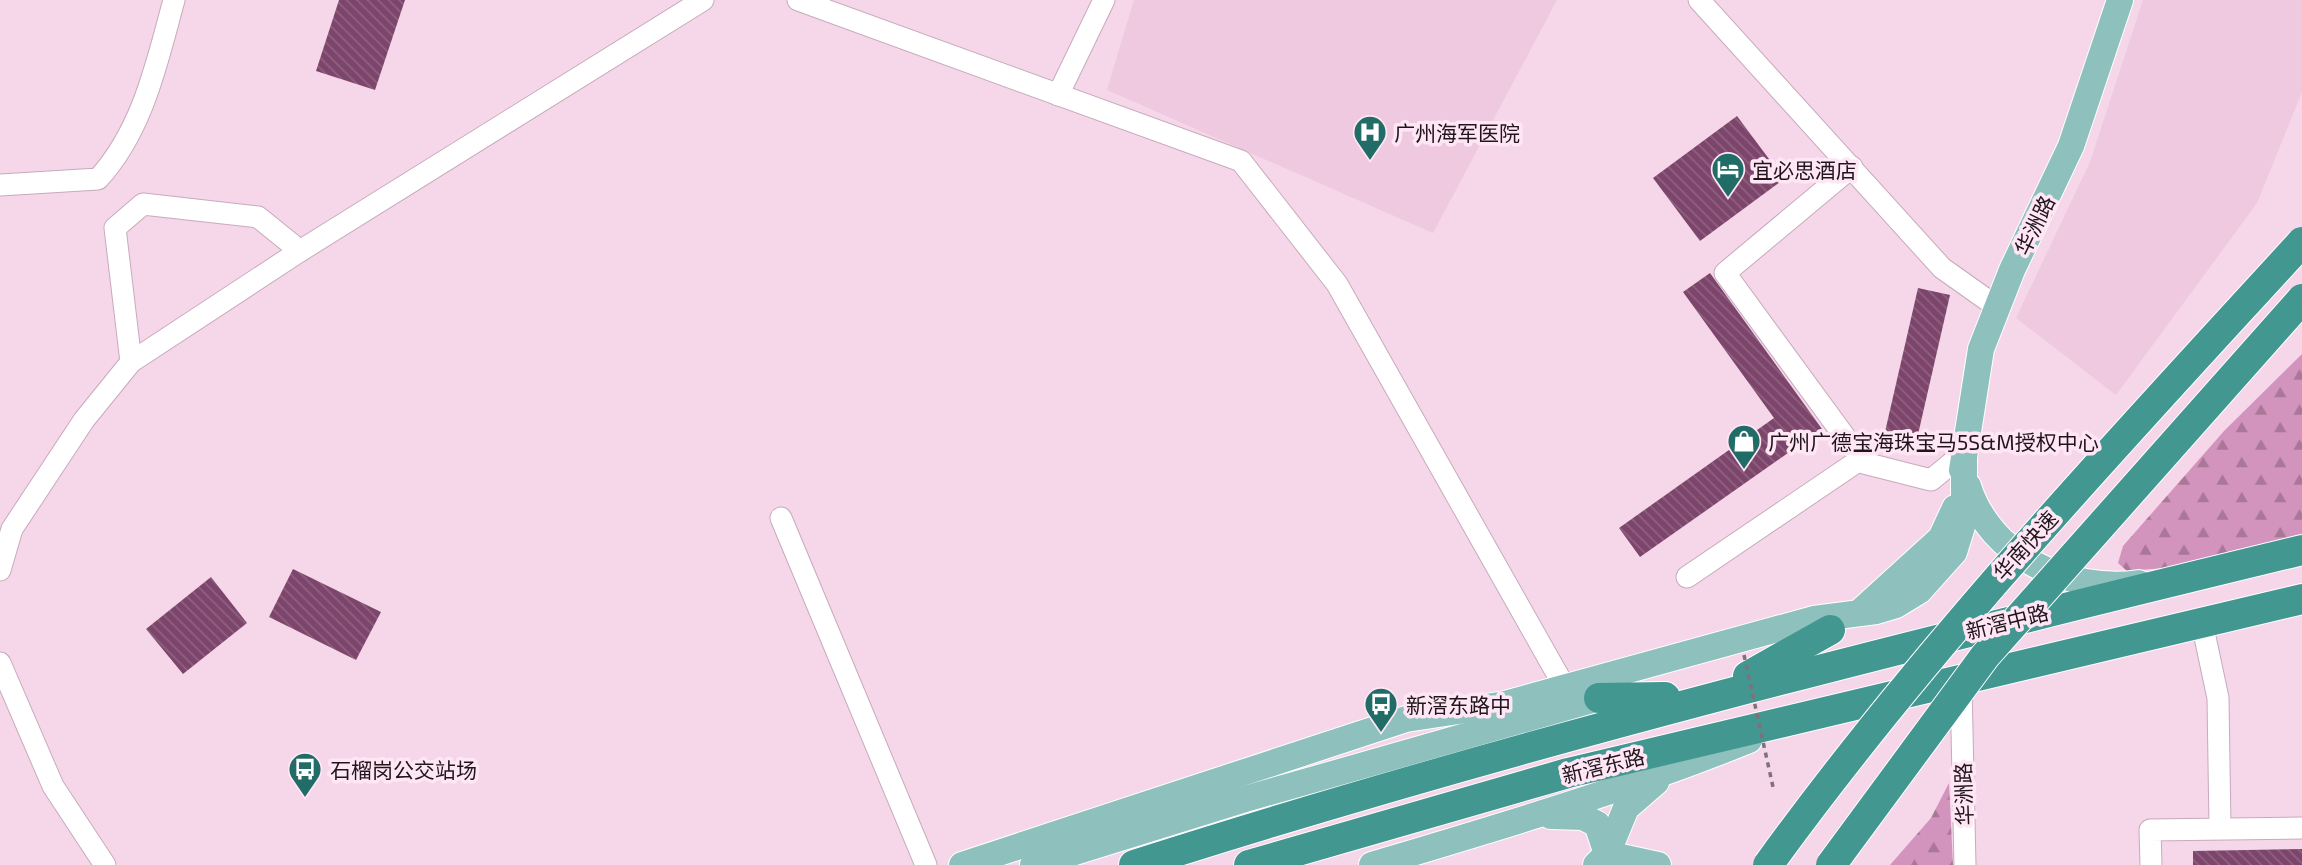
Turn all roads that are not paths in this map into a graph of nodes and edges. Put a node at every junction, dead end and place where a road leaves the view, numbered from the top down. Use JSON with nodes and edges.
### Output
{"nodes":[{"id":1,"x":174,"y":0,"type":"edge"},
{"id":2,"x":703,"y":0,"type":"edge"},
{"id":3,"x":798,"y":0,"type":"edge"},
{"id":4,"x":1104,"y":0,"type":"edge"},
{"id":5,"x":1699,"y":0,"type":"edge"},
{"id":6,"x":2120,"y":0,"type":"edge"},
{"id":7,"x":1058,"y":95,"type":"junction"},
{"id":8,"x":1852,"y":167,"type":"junction"},
{"id":9,"x":0,"y":185,"type":"edge"},
{"id":10,"x":2302,"y":242,"type":"edge"},
{"id":11,"x":300,"y":251,"type":"junction"},
{"id":12,"x":2302,"y":299,"type":"edge"},
{"id":13,"x":1997,"y":307,"type":"junction"},
{"id":14,"x":131,"y":362,"type":"junction"},
{"id":15,"x":1964,"y":453,"type":"junction"},
{"id":16,"x":1861,"y":458,"type":"junction"},
{"id":17,"x":781,"y":519,"type":"dead end"},
{"id":18,"x":2302,"y":550,"type":"edge"},
{"id":19,"x":0,"y":570,"type":"edge"},
{"id":20,"x":1688,"y":577,"type":"dead end"},
{"id":21,"x":2189,"y":577,"type":"junction"},
{"id":22,"x":2302,"y":599,"type":"edge"},
{"id":23,"x":1858,"y":612,"type":"junction"},
{"id":24,"x":2202,"y":623,"type":"junction"},
{"id":25,"x":1830,"y":629,"type":"joint"},
{"id":26,"x":0,"y":663,"type":"edge"},
{"id":27,"x":1961,"y":680,"type":"junction"},
{"id":28,"x":1564,"y":686,"type":"junction"},
{"id":29,"x":1713,"y":696,"type":"junction"},
{"id":30,"x":1598,"y":698,"type":"joint"},
{"id":31,"x":1823,"y":711,"type":"junction"},
{"id":32,"x":1675,"y":770,"type":"junction"},
{"id":33,"x":1530,"y":818,"type":"junction"},
{"id":34,"x":2220,"y":827,"type":"junction"},
{"id":35,"x":2302,"y":828,"type":"edge"},
{"id":36,"x":1601,"y":861,"type":"edge"},
{"id":37,"x":105,"y":865,"type":"edge"},
{"id":38,"x":926,"y":865,"type":"edge"},
{"id":39,"x":962,"y":865,"type":"edge"},
{"id":40,"x":1033,"y":865,"type":"edge"},
{"id":41,"x":1134,"y":865,"type":"edge"},
{"id":42,"x":1249,"y":865,"type":"edge"},
{"id":43,"x":1372,"y":865,"type":"edge"},
{"id":44,"x":1658,"y":865,"type":"edge"},
{"id":45,"x":1768,"y":865,"type":"edge"},
{"id":46,"x":1831,"y":865,"type":"edge"},
{"id":47,"x":1965,"y":865,"type":"edge"},
{"id":48,"x":2151,"y":865,"type":"edge"}],
"edges":[{"from":1,"to":9,"type":"street"},
{"from":2,"to":11,"type":"street"},
{"from":3,"to":7,"type":"street"},
{"from":4,"to":7,"type":"street"},
{"from":5,"to":8,"type":"street"},
{"from":6,"to":13,"type":"main road","name":"华洲路"},
{"from":7,"to":28,"type":"street"},
{"from":8,"to":13,"type":"street"},
{"from":8,"to":16,"type":"street"},
{"from":10,"to":45,"type":"highway","name":"华南快速","bridge":true},
{"from":11,"to":14,"type":"street"},
{"from":11,"to":14,"type":"street"},
{"from":12,"to":46,"type":"highway","name":"华南快速","bridge":true},
{"from":13,"to":15,"type":"main road","name":"华洲路"},
{"from":14,"to":19,"type":"street"},
{"from":15,"to":16,"type":"street"},
{"from":15,"to":21,"type":"main road"},
{"from":15,"to":23,"type":"main road"},
{"from":16,"to":20,"type":"street"},
{"from":17,"to":38,"type":"street"},
{"from":18,"to":21,"type":"highway","name":"新滘中路"},
{"from":21,"to":29,"type":"highway","name":"新滘中路"},
{"from":22,"to":24,"type":"highway"},
{"from":23,"to":25,"type":"main road"},
{"from":23,"to":28,"type":"main road"},
{"from":24,"to":27,"type":"highway"},
{"from":24,"to":34,"type":"street"},
{"from":25,"to":29,"type":"highway"},
{"from":26,"to":37,"type":"street"},
{"from":27,"to":31,"type":"highway","name":"新滘东路"},
{"from":27,"to":47,"type":"street","name":"华洲路"},
{"from":28,"to":39,"type":"main road"},
{"from":29,"to":30,"type":"highway"},
{"from":29,"to":41,"type":"highway","name":"新滘东路"},
{"from":30,"to":40,"type":"main road"},
{"from":31,"to":32,"type":"main road"},
{"from":31,"to":42,"type":"highway","name":"新滘东路"},
{"from":32,"to":33,"type":"main road"},
{"from":32,"to":36,"type":"main road"},
{"from":33,"to":36,"type":"main road"},
{"from":33,"to":43,"type":"main road"},
{"from":34,"to":35,"type":"street"},
{"from":34,"to":48,"type":"street"},
{"from":36,"to":44,"type":"main road"}]}
